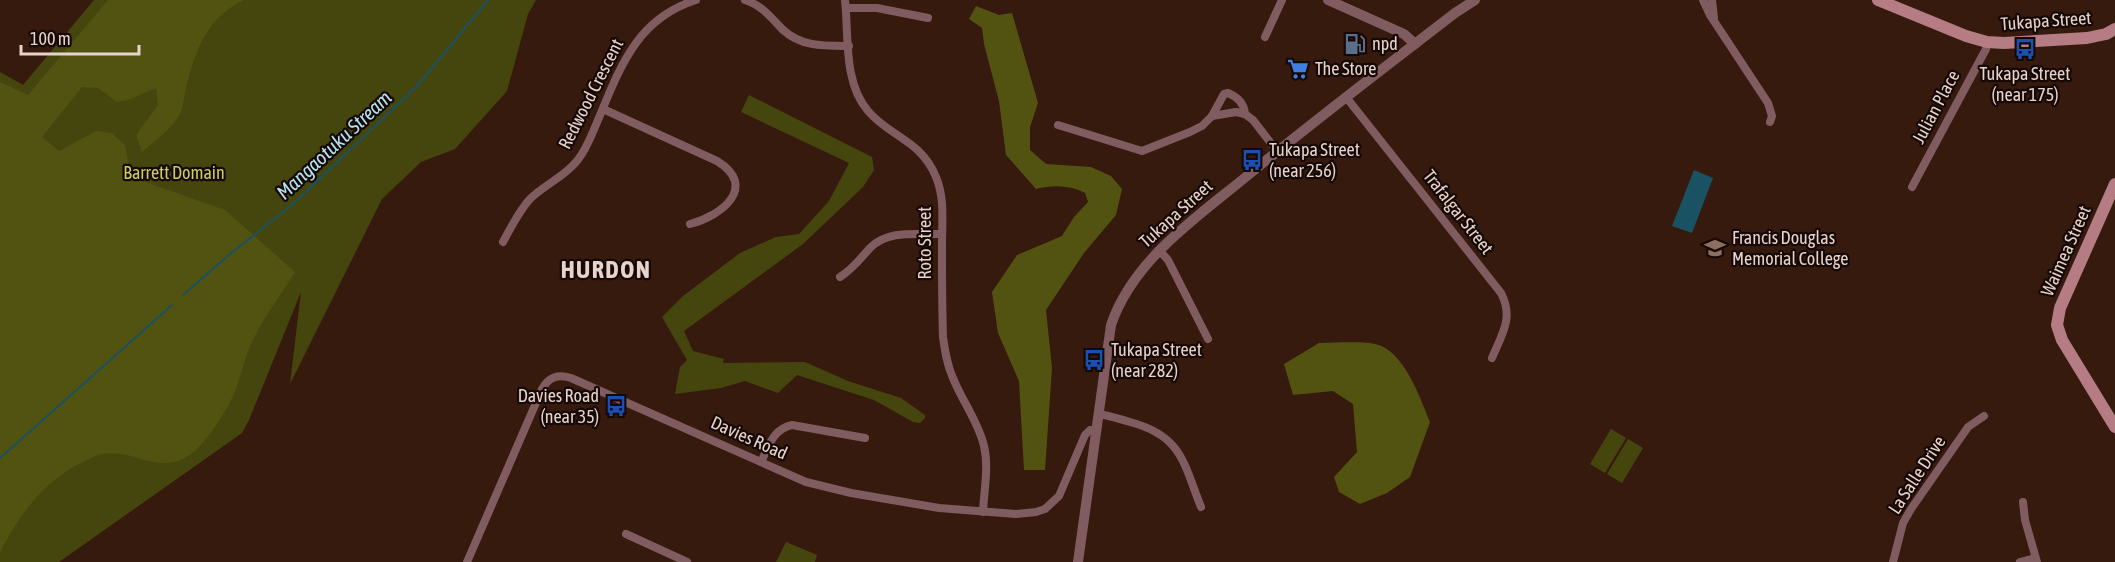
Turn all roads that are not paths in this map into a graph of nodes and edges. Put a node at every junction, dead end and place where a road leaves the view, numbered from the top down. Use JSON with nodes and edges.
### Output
{"nodes":[{"id":1,"x":696,"y":0,"type":"edge"},
{"id":2,"x":745,"y":0,"type":"edge"},
{"id":3,"x":1282,"y":0,"type":"edge"},
{"id":4,"x":1328,"y":0,"type":"edge"},
{"id":5,"x":1475,"y":0,"type":"edge"},
{"id":6,"x":1703,"y":0,"type":"edge"},
{"id":7,"x":1712,"y":0,"type":"edge"},
{"id":8,"x":1878,"y":0,"type":"edge"},
{"id":9,"x":845,"y":4,"type":"edge"},
{"id":10,"x":928,"y":18,"type":"dead end"},
{"id":11,"x":1715,"y":22,"type":"junction"},
{"id":12,"x":2115,"y":29,"type":"edge"},
{"id":13,"x":1265,"y":37,"type":"dead end"},
{"id":14,"x":1987,"y":42,"type":"junction"},
{"id":15,"x":1415,"y":44,"type":"junction"},
{"id":16,"x":849,"y":46,"type":"junction"},
{"id":17,"x":1346,"y":97,"type":"junction"},
{"id":18,"x":603,"y":109,"type":"junction"},
{"id":19,"x":1245,"y":114,"type":"junction"},
{"id":20,"x":1212,"y":116,"type":"junction"},
{"id":21,"x":1770,"y":122,"type":"dead end"},
{"id":22,"x":1058,"y":125,"type":"dead end"},
{"id":23,"x":1277,"y":151,"type":"junction"},
{"id":24,"x":2115,"y":184,"type":"edge"},
{"id":25,"x":1912,"y":187,"type":"dead end"},
{"id":26,"x":690,"y":224,"type":"dead end"},
{"id":27,"x":942,"y":234,"type":"junction"},
{"id":28,"x":502,"y":242,"type":"dead end"},
{"id":29,"x":1160,"y":251,"type":"junction"},
{"id":30,"x":840,"y":277,"type":"dead end"},
{"id":31,"x":1208,"y":339,"type":"dead end"},
{"id":32,"x":1492,"y":358,"type":"dead end"},
{"id":33,"x":1098,"y":414,"type":"junction"},
{"id":34,"x":1984,"y":416,"type":"dead end"},
{"id":35,"x":2115,"y":427,"type":"edge"},
{"id":36,"x":1095,"y":431,"type":"junction"},
{"id":37,"x":865,"y":438,"type":"dead end"},
{"id":38,"x":762,"y":462,"type":"junction"},
{"id":39,"x":2023,"y":502,"type":"dead end"},
{"id":40,"x":1201,"y":507,"type":"dead end"},
{"id":41,"x":983,"y":512,"type":"junction"},
{"id":42,"x":626,"y":534,"type":"dead end"},
{"id":43,"x":2036,"y":560,"type":"edge"},
{"id":44,"x":467,"y":562,"type":"edge"},
{"id":45,"x":687,"y":562,"type":"edge"},
{"id":46,"x":1078,"y":562,"type":"edge"},
{"id":47,"x":1893,"y":562,"type":"edge"},
{"id":48,"x":2020,"y":562,"type":"edge"}],
"edges":[{"from":1,"to":18,"type":"street","name":"Redwood Crescent"},
{"from":2,"to":16,"type":"street"},
{"from":3,"to":13,"type":"street"},
{"from":4,"to":15,"type":"street"},
{"from":5,"to":15,"type":"street","name":"Tukapa Street"},
{"from":6,"to":11,"type":"street"},
{"from":7,"to":11,"type":"street"},
{"from":8,"to":14,"type":"main road","name":"Tukapa Street"},
{"from":9,"to":10,"type":"street"},
{"from":9,"to":16,"type":"street","name":"Roto Street"},
{"from":11,"to":21,"type":"street"},
{"from":12,"to":14,"type":"main road","name":"Tukapa Street"},
{"from":14,"to":25,"type":"street","name":"Julian Place"},
{"from":15,"to":17,"type":"street","name":"Tukapa Street"},
{"from":16,"to":27,"type":"street","name":"Roto Street"},
{"from":17,"to":23,"type":"street","name":"Tukapa Street"},
{"from":17,"to":32,"type":"street","name":"Trafalgar Street"},
{"from":18,"to":26,"type":"street"},
{"from":18,"to":28,"type":"street","name":"Redwood Crescent"},
{"from":19,"to":20,"type":"street"},
{"from":19,"to":20,"type":"street"},
{"from":19,"to":23,"type":"street"},
{"from":20,"to":22,"type":"street"},
{"from":23,"to":29,"type":"street","name":"Tukapa Street"},
{"from":24,"to":35,"type":"main road","name":"Waimea Street"},
{"from":27,"to":30,"type":"street"},
{"from":27,"to":41,"type":"street","name":"Roto Street"},
{"from":29,"to":31,"type":"street"},
{"from":29,"to":33,"type":"street","name":"Tukapa Street"},
{"from":33,"to":36,"type":"street","name":"Tukapa Street"},
{"from":33,"to":40,"type":"street"},
{"from":34,"to":47,"type":"street","name":"La Salle Drive"},
{"from":36,"to":41,"type":"street","name":"Davies Road"},
{"from":36,"to":46,"type":"street","name":"Tukapa Street"},
{"from":37,"to":38,"type":"street"},
{"from":38,"to":41,"type":"street","name":"Davies Road"},
{"from":38,"to":44,"type":"street","name":"Davies Road"},
{"from":39,"to":43,"type":"street"},
{"from":42,"to":45,"type":"street"},
{"from":43,"to":48,"type":"street"}]}
